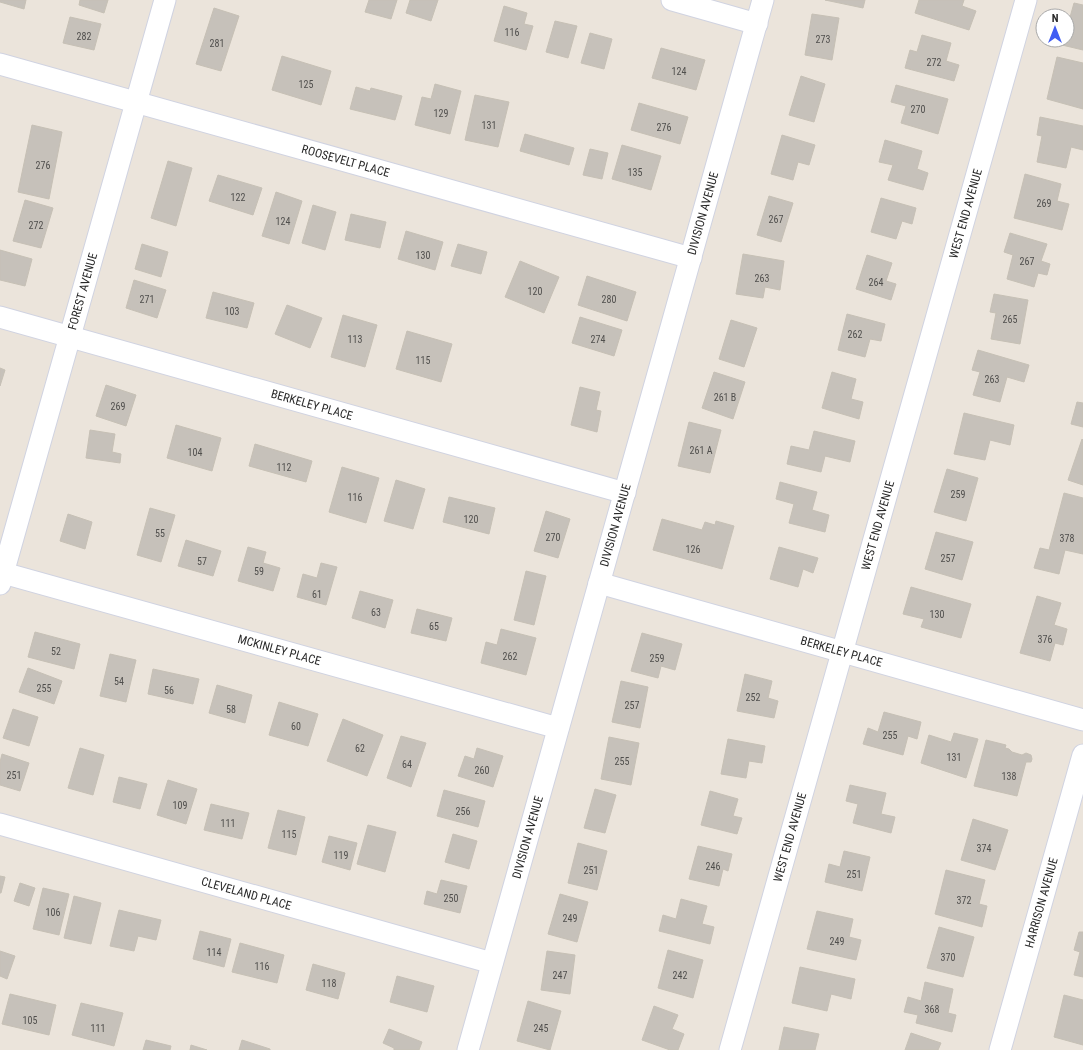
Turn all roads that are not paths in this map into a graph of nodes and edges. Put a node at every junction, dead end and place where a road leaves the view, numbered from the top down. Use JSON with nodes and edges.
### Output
{"nodes":[{"id":1,"x":165,"y":0,"type":"edge"},
{"id":2,"x":672,"y":0,"type":"edge"},
{"id":3,"x":763,"y":0,"type":"edge"},
{"id":4,"x":1026,"y":0,"type":"edge"},
{"id":5,"x":757,"y":24,"type":"junction"},
{"id":6,"x":0,"y":64,"type":"edge"},
{"id":7,"x":136,"y":102,"type":"junction"},
{"id":8,"x":691,"y":258,"type":"junction"},
{"id":9,"x":0,"y":317,"type":"edge"},
{"id":10,"x":70,"y":337,"type":"junction"},
{"id":11,"x":625,"y":493,"type":"junction"},
{"id":12,"x":1,"y":576,"type":"edge"},
{"id":13,"x":599,"y":583,"type":"junction"},
{"id":14,"x":842,"y":652,"type":"junction"},
{"id":15,"x":1083,"y":720,"type":"edge"},
{"id":16,"x":558,"y":728,"type":"junction"},
{"id":17,"x":1083,"y":755,"type":"edge"},
{"id":18,"x":0,"y":824,"type":"edge"},
{"id":19,"x":492,"y":963,"type":"junction"},
{"id":20,"x":468,"y":1050,"type":"edge"},
{"id":21,"x":730,"y":1050,"type":"edge"},
{"id":22,"x":1000,"y":1050,"type":"edge"}],
"edges":[{"from":1,"to":7,"type":"street","name":"FOREST AVENUE"},
{"from":2,"to":5,"type":"street"},
{"from":3,"to":5,"type":"street","name":"DIVISION AVENUE"},
{"from":4,"to":14,"type":"street","name":"WEST END AVENUE"},
{"from":5,"to":8,"type":"street","name":"DIVISION AVENUE"},
{"from":6,"to":7,"type":"street","name":"ROOSEVELT PLACE"},
{"from":7,"to":8,"type":"street","name":"ROOSEVELT PLACE"},
{"from":7,"to":10,"type":"street","name":"FOREST AVENUE"},
{"from":8,"to":11,"type":"street","name":"DIVISION AVENUE"},
{"from":9,"to":10,"type":"street","name":"BERKELEY PLACE"},
{"from":10,"to":11,"type":"street","name":"BERKELEY PLACE"},
{"from":10,"to":12,"type":"street","name":"FOREST AVENUE"},
{"from":11,"to":13,"type":"street","name":"DIVISION AVENUE"},
{"from":12,"to":16,"type":"street","name":"MCKINLEY PLACE"},
{"from":13,"to":14,"type":"street","name":"BERKELEY PLACE"},
{"from":13,"to":16,"type":"street","name":"DIVISION AVENUE"},
{"from":14,"to":15,"type":"street","name":"BERKELEY PLACE"},
{"from":14,"to":21,"type":"street","name":"WEST END AVENUE"},
{"from":16,"to":19,"type":"street","name":"DIVISION AVENUE"},
{"from":17,"to":22,"type":"street","name":"HARRISON AVENUE"},
{"from":18,"to":19,"type":"street","name":"CLEVELAND PLACE"},
{"from":19,"to":20,"type":"street","name":"DIVISION AVENUE"}]}
